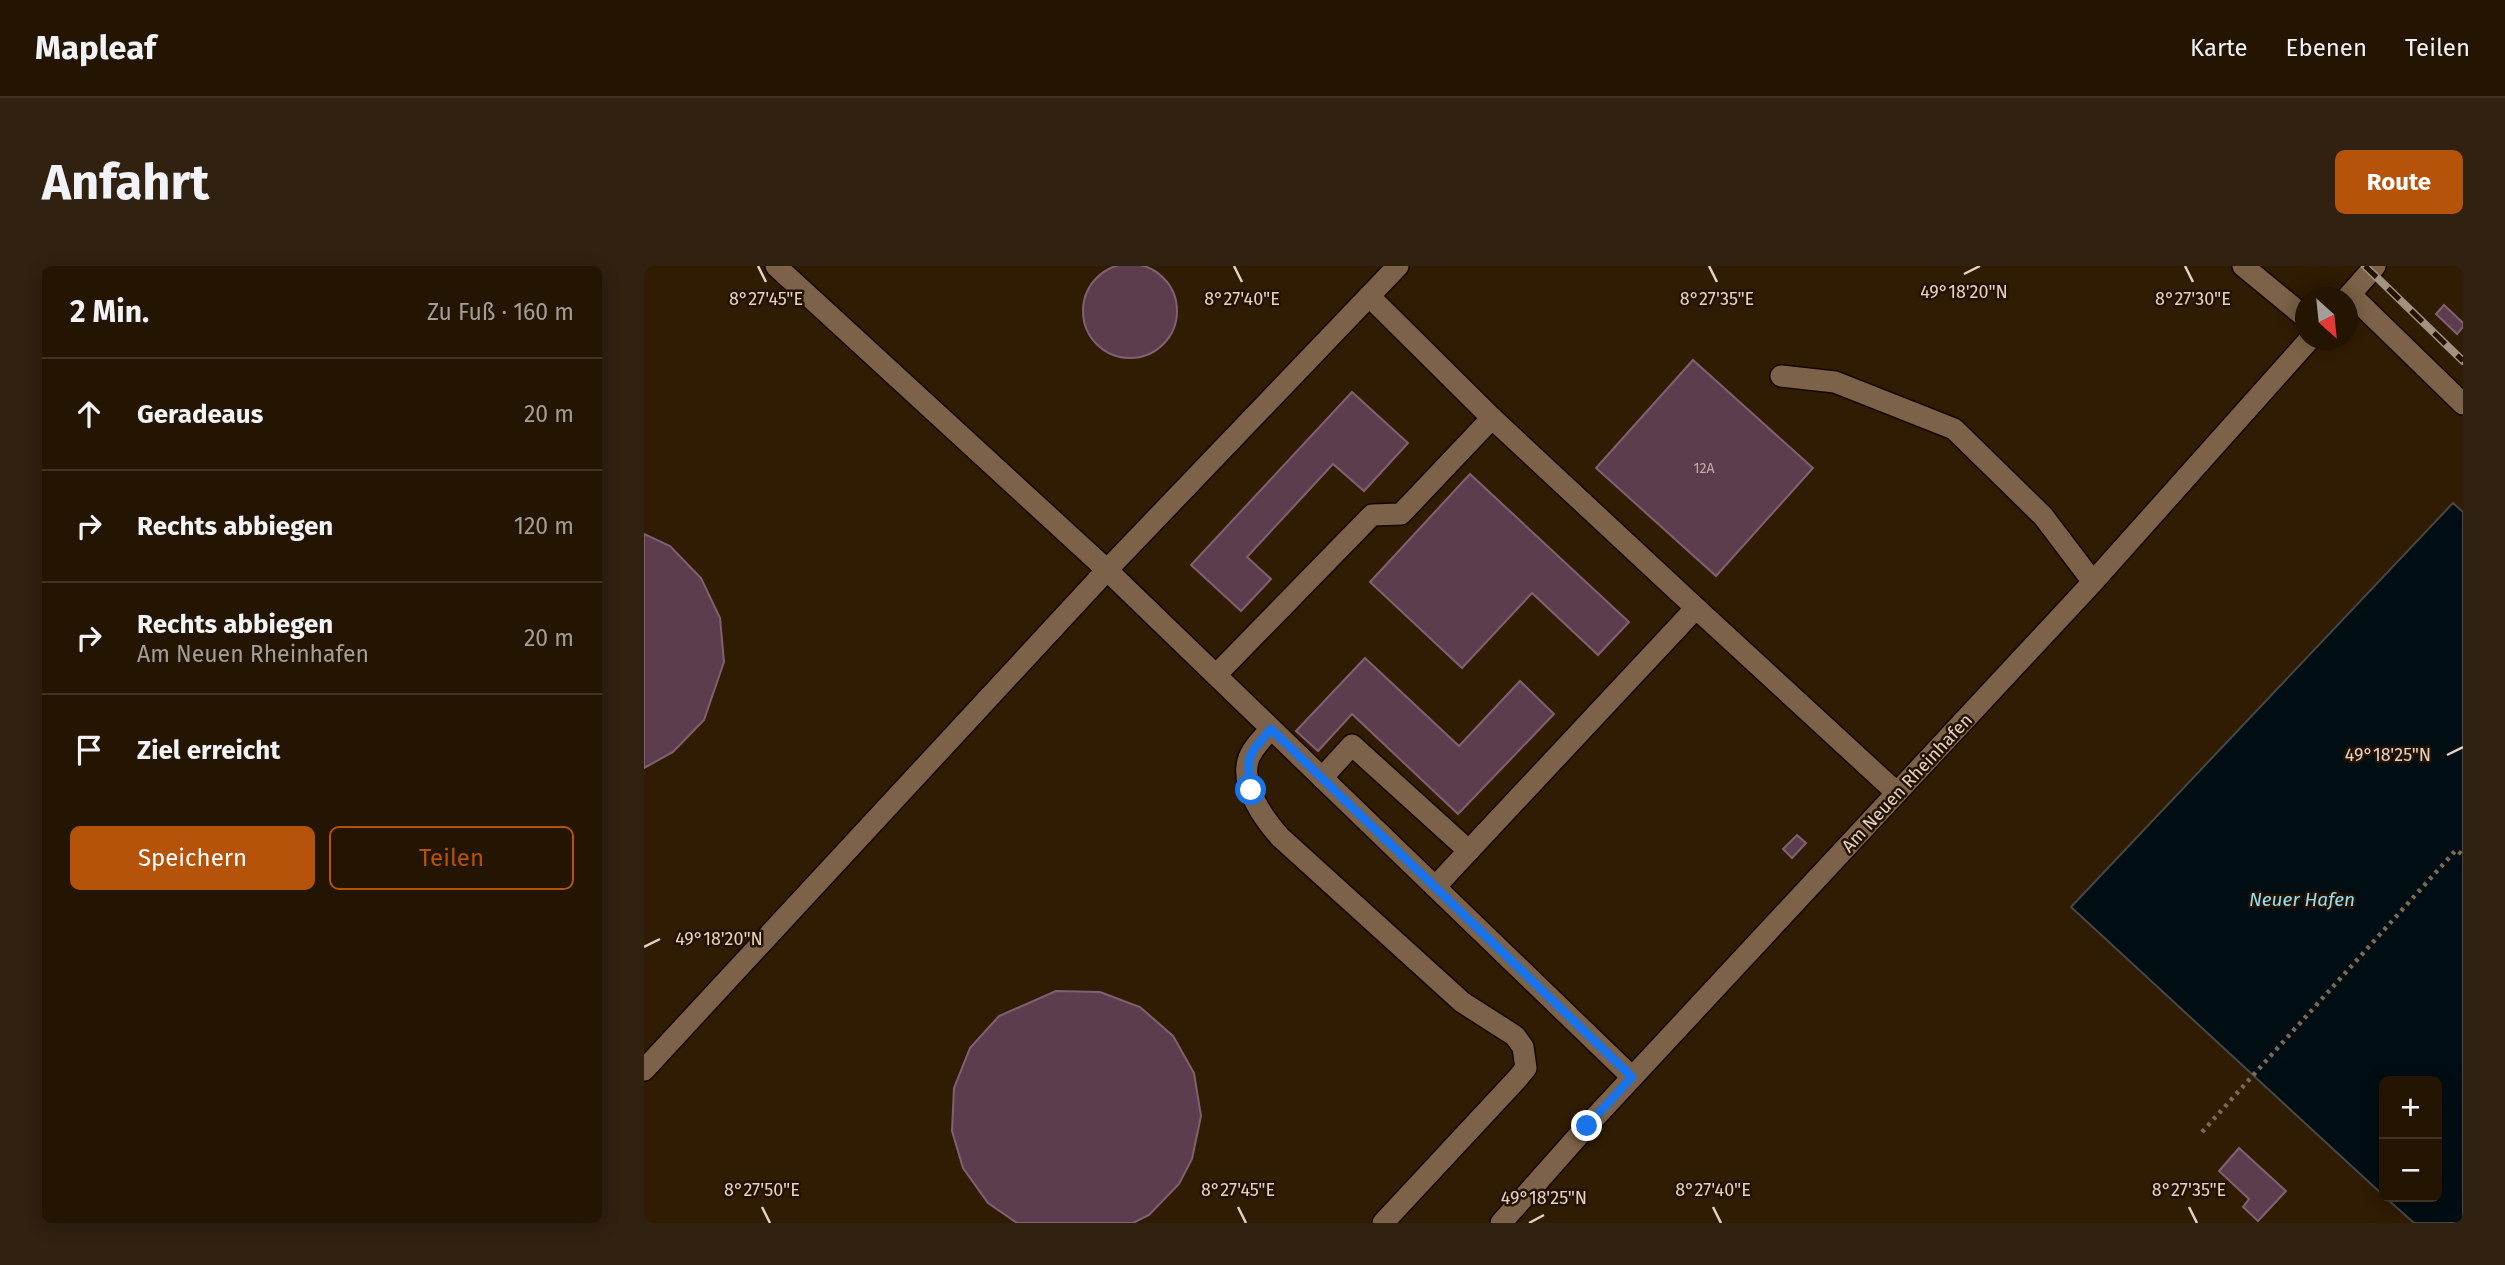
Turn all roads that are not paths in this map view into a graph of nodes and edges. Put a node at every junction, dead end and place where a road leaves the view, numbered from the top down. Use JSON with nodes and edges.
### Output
{"nodes":[{"id":1,"x":776,"y":266,"type":"edge"},
{"id":2,"x":1398,"y":266,"type":"edge"},
{"id":3,"x":2243,"y":266,"type":"edge"},
{"id":4,"x":2375,"y":266,"type":"edge"},
{"id":5,"x":2356,"y":287,"type":"edge"},
{"id":6,"x":1369,"y":296,"type":"junction"},
{"id":7,"x":2358,"y":305,"type":"edge"},
{"id":8,"x":2295,"y":309,"type":"edge"},
{"id":9,"x":2300,"y":350,"type":"edge"},
{"id":10,"x":1781,"y":376,"type":"dead end"},
{"id":11,"x":2463,"y":404,"type":"edge"},
{"id":12,"x":1492,"y":418,"type":"junction"},
{"id":13,"x":1107,"y":570,"type":"junction"},
{"id":14,"x":2093,"y":582,"type":"junction"},
{"id":15,"x":1696,"y":608,"type":"junction"},
{"id":16,"x":1216,"y":676,"type":"junction"},
{"id":17,"x":1271,"y":729,"type":"junction"},
{"id":18,"x":1322,"y":778,"type":"junction"},
{"id":19,"x":1897,"y":793,"type":"junction"},
{"id":20,"x":1469,"y":851,"type":"junction"},
{"id":21,"x":1435,"y":887,"type":"junction"},
{"id":22,"x":644,"y":1070,"type":"edge"},
{"id":23,"x":1632,"y":1077,"type":"junction"},
{"id":24,"x":1383,"y":1223,"type":"edge"},
{"id":25,"x":1501,"y":1223,"type":"edge"}],
"edges":[{"from":1,"to":13,"type":"street"},
{"from":2,"to":6,"type":"street"},
{"from":3,"to":8,"type":"street"},
{"from":4,"to":5,"type":"street"},
{"from":6,"to":12,"type":"street"},
{"from":6,"to":13,"type":"street"},
{"from":7,"to":11,"type":"street"},
{"from":9,"to":14,"type":"street","name":"Am Neuen Rheinhafen"},
{"from":10,"to":14,"type":"street"},
{"from":12,"to":15,"type":"street"},
{"from":12,"to":16,"type":"street"},
{"from":13,"to":16,"type":"street"},
{"from":13,"to":22,"type":"street"},
{"from":14,"to":19,"type":"street","name":"Am Neuen Rheinhafen"},
{"from":15,"to":19,"type":"street"},
{"from":15,"to":20,"type":"street"},
{"from":16,"to":17,"type":"street"},
{"from":17,"to":18,"type":"street"},
{"from":17,"to":24,"type":"street"},
{"from":18,"to":20,"type":"street"},
{"from":18,"to":21,"type":"street"},
{"from":19,"to":23,"type":"street","name":"Am Neuen Rheinhafen"},
{"from":20,"to":21,"type":"street"},
{"from":21,"to":23,"type":"street"},
{"from":23,"to":25,"type":"street","name":"Am Neuen Rheinhafen"}]}
